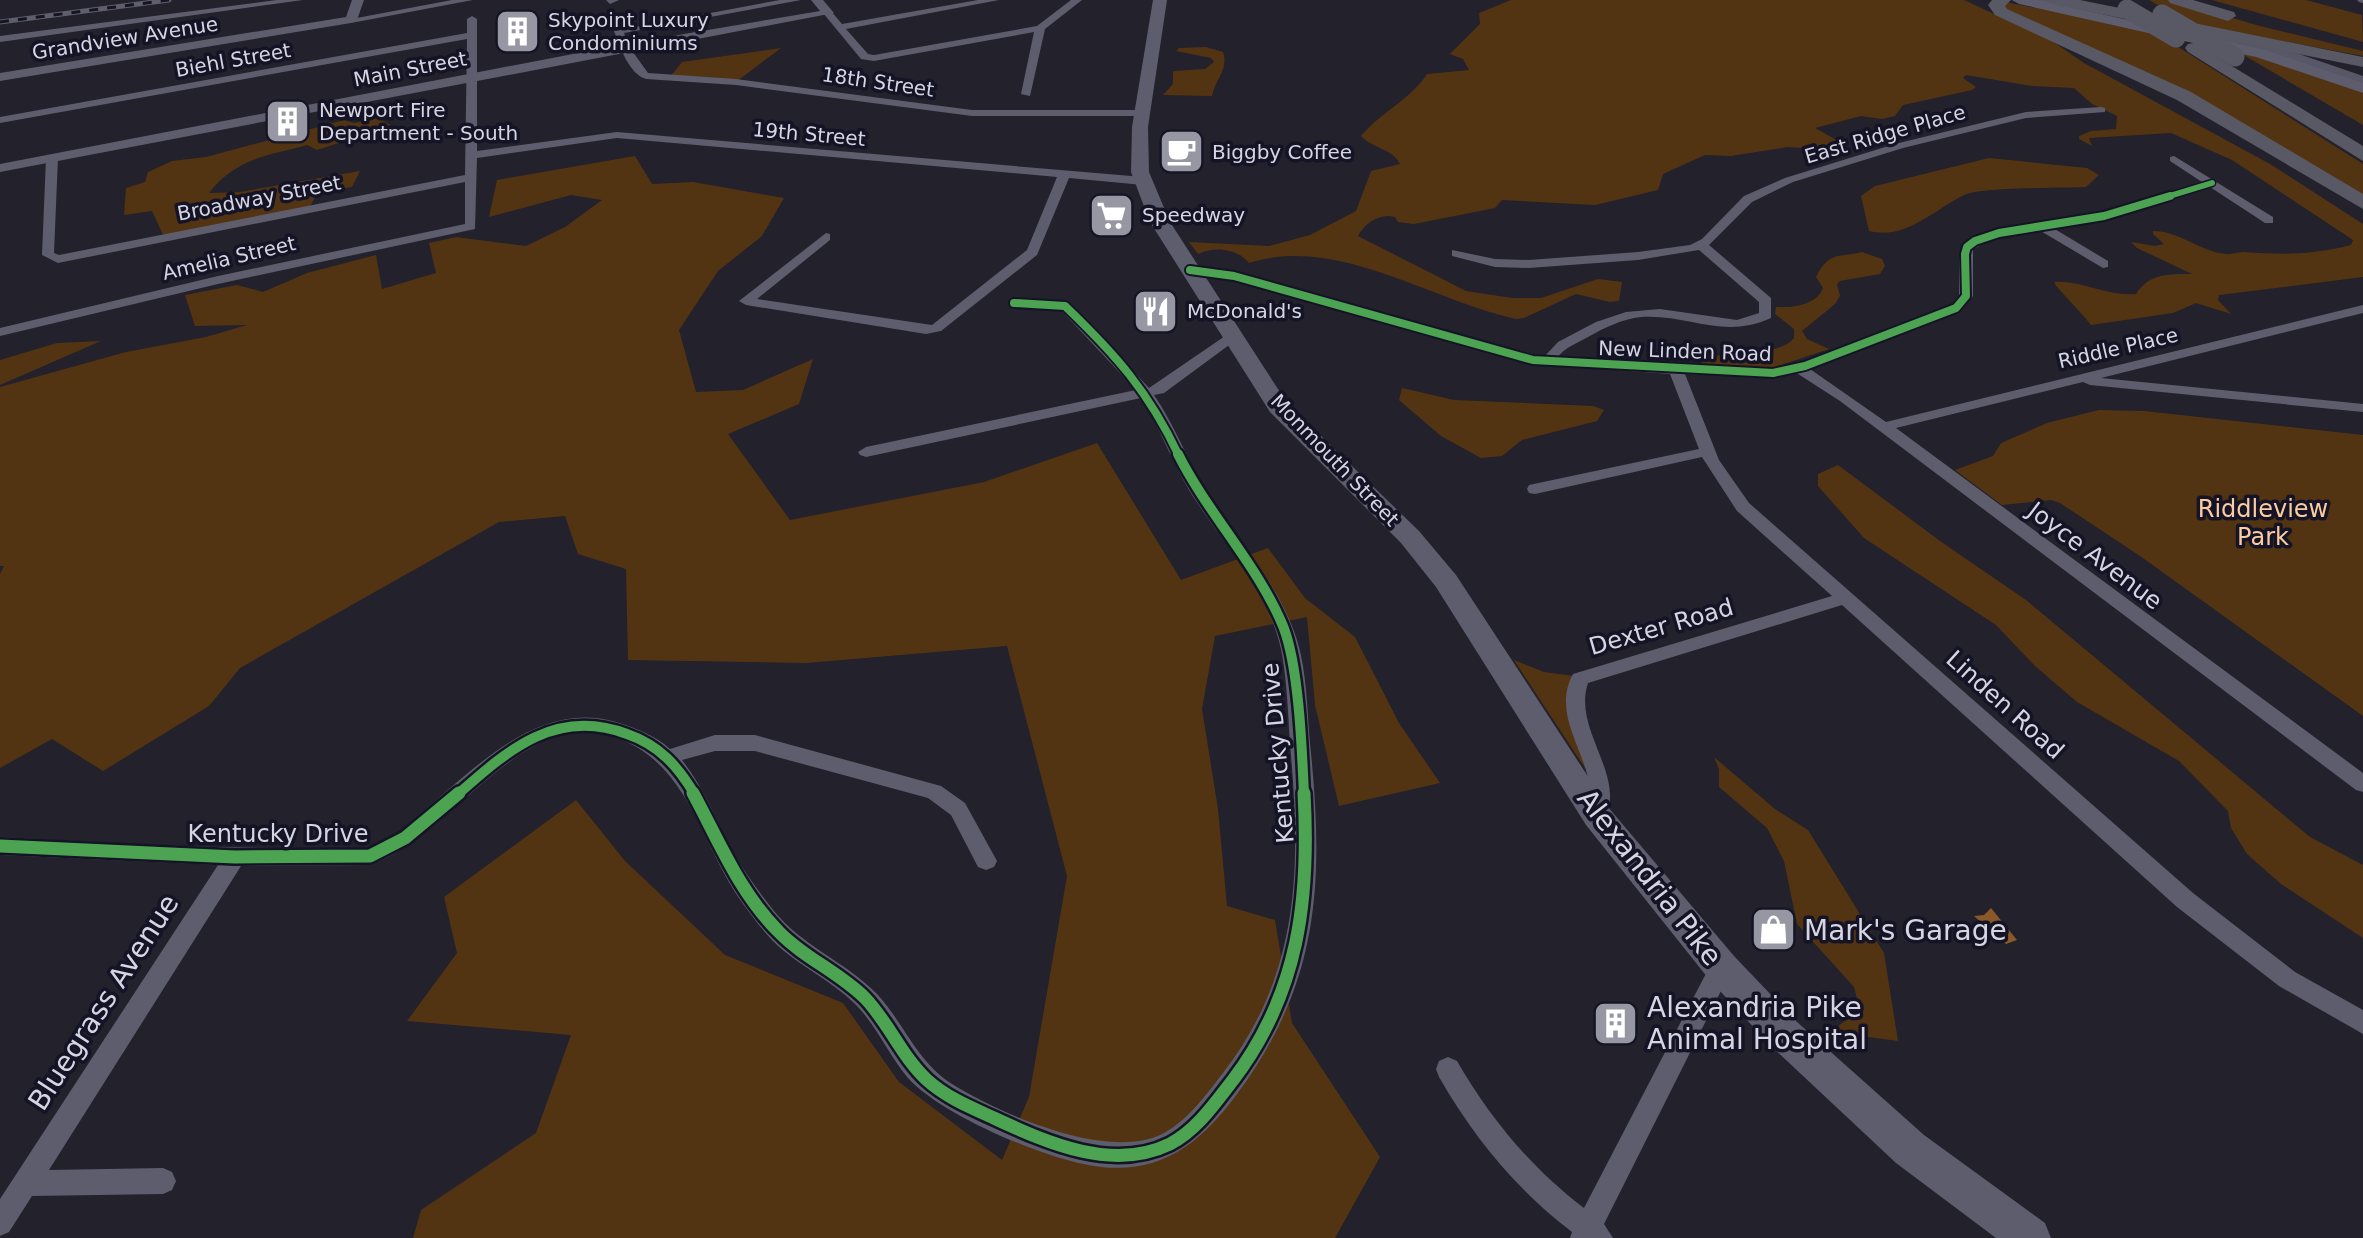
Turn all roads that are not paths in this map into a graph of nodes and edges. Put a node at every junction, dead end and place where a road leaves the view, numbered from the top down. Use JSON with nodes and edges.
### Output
{"nodes":[{"id":1,"x":298,"y":0,"type":"edge"},
{"id":2,"x":358,"y":0,"type":"edge"},
{"id":3,"x":468,"y":0,"type":"edge"},
{"id":4,"x":796,"y":0,"type":"edge"},
{"id":5,"x":817,"y":0,"type":"edge"},
{"id":6,"x":994,"y":0,"type":"edge"},
{"id":7,"x":1077,"y":0,"type":"edge"},
{"id":8,"x":1160,"y":0,"type":"edge"},
{"id":9,"x":2019,"y":0,"type":"edge"},
{"id":10,"x":2042,"y":0,"type":"edge"},
{"id":11,"x":2056,"y":0,"type":"edge"},
{"id":12,"x":2176,"y":0,"type":"edge"},
{"id":13,"x":2125,"y":3,"type":"edge"},
{"id":14,"x":1981,"y":4,"type":"dead end"},
{"id":15,"x":2002,"y":6,"type":"edge"},
{"id":16,"x":828,"y":13,"type":"junction"},
{"id":17,"x":472,"y":19,"type":"dead end"},
{"id":18,"x":351,"y":20,"type":"junction"},
{"id":19,"x":840,"y":27,"type":"junction"},
{"id":20,"x":1040,"y":28,"type":"junction"},
{"id":21,"x":472,"y":35,"type":"junction"},
{"id":22,"x":0,"y":39,"type":"edge"},
{"id":23,"x":625,"y":48,"type":"junction"},
{"id":24,"x":2363,"y":50,"type":"edge"},
{"id":25,"x":2363,"y":62,"type":"edge"},
{"id":26,"x":0,"y":77,"type":"edge"},
{"id":27,"x":471,"y":78,"type":"junction"},
{"id":28,"x":2363,"y":81,"type":"edge"},
{"id":29,"x":2363,"y":88,"type":"edge"},
{"id":30,"x":1026,"y":94,"type":"dead end"},
{"id":31,"x":2101,"y":110,"type":"dead end"},
{"id":32,"x":1142,"y":113,"type":"junction"},
{"id":33,"x":0,"y":120,"type":"edge"},
{"id":34,"x":2363,"y":134,"type":"edge"},
{"id":35,"x":473,"y":155,"type":"junction"},
{"id":36,"x":2363,"y":155,"type":"edge"},
{"id":37,"x":52,"y":158,"type":"junction"},
{"id":38,"x":2174,"y":159,"type":"dead end"},
{"id":39,"x":0,"y":168,"type":"edge"},
{"id":40,"x":1064,"y":175,"type":"junction"},
{"id":41,"x":471,"y":177,"type":"junction"},
{"id":42,"x":1143,"y":181,"type":"junction"},
{"id":43,"x":2212,"y":183,"type":"junction"},
{"id":44,"x":2363,"y":203,"type":"edge"},
{"id":45,"x":2269,"y":220,"type":"dead end"},
{"id":46,"x":2043,"y":227,"type":"junction"},
{"id":47,"x":826,"y":237,"type":"dead end"},
{"id":48,"x":1701,"y":245,"type":"junction"},
{"id":49,"x":1457,"y":253,"type":"dead end"},
{"id":50,"x":2103,"y":264,"type":"dead end"},
{"id":51,"x":1190,"y":270,"type":"junction"},
{"id":52,"x":1014,"y":303,"type":"dead end"},
{"id":53,"x":2363,"y":309,"type":"edge"},
{"id":54,"x":0,"y":332,"type":"edge"},
{"id":55,"x":1233,"y":337,"type":"junction"},
{"id":56,"x":1549,"y":362,"type":"junction"},
{"id":57,"x":1798,"y":368,"type":"junction"},
{"id":58,"x":1676,"y":370,"type":"junction"},
{"id":59,"x":2067,"y":380,"type":"junction"},
{"id":60,"x":1146,"y":393,"type":"junction"},
{"id":61,"x":2363,"y":408,"type":"edge"},
{"id":62,"x":1883,"y":427,"type":"junction"},
{"id":63,"x":1710,"y":451,"type":"junction"},
{"id":64,"x":866,"y":452,"type":"dead end"},
{"id":65,"x":1535,"y":489,"type":"dead end"},
{"id":66,"x":1846,"y":598,"type":"junction"},
{"id":67,"x":1460,"y":601,"type":"joint"},
{"id":68,"x":668,"y":757,"type":"junction"},
{"id":69,"x":2363,"y":784,"type":"edge"},
{"id":70,"x":1597,"y":816,"type":"junction"},
{"id":71,"x":0,"y":846,"type":"edge"},
{"id":72,"x":235,"y":857,"type":"junction"},
{"id":73,"x":986,"y":861,"type":"dead end"},
{"id":74,"x":1721,"y":967,"type":"junction"},
{"id":75,"x":2363,"y":1023,"type":"edge"},
{"id":76,"x":1448,"y":1069,"type":"dead end"},
{"id":77,"x":163,"y":1181,"type":"dead end"},
{"id":78,"x":25,"y":1183,"type":"junction"},
{"id":79,"x":0,"y":1223,"type":"edge"},
{"id":80,"x":1591,"y":1235,"type":"edge"},
{"id":81,"x":2030,"y":1238,"type":"edge"}],
"edges":[{"from":1,"to":22,"type":"street"},
{"from":2,"to":18,"type":"street"},
{"from":3,"to":18,"type":"street"},
{"from":4,"to":23,"type":"street"},
{"from":5,"to":16,"type":"street"},
{"from":6,"to":19,"type":"street"},
{"from":7,"to":20,"type":"street"},
{"from":8,"to":32,"type":"main road","name":"Monmouth Street"},
{"from":9,"to":29,"type":"main road"},
{"from":10,"to":28,"type":"main road"},
{"from":11,"to":25,"type":"highway"},
{"from":12,"to":24,"type":"highway"},
{"from":13,"to":34,"type":"highway","bridge":true},
{"from":13,"to":36,"type":"highway","bridge":true},
{"from":14,"to":15,"type":"highway"},
{"from":15,"to":44,"type":"highway"},
{"from":16,"to":19,"type":"street"},
{"from":16,"to":23,"type":"street","name":"Main Street"},
{"from":17,"to":21,"type":"street"},
{"from":18,"to":26,"type":"street","name":"Grandview Avenue"},
{"from":19,"to":20,"type":"street"},
{"from":20,"to":30,"type":"street"},
{"from":21,"to":27,"type":"street"},
{"from":21,"to":33,"type":"street","name":"Biehl Street"},
{"from":23,"to":27,"type":"street","name":"Main Street"},
{"from":23,"to":32,"type":"street","name":"18th Street"},
{"from":27,"to":35,"type":"street"},
{"from":27,"to":37,"type":"street","name":"Main Street"},
{"from":31,"to":48,"type":"street","name":"East Ridge Place"},
{"from":32,"to":42,"type":"main road","name":"Monmouth Street"},
{"from":35,"to":40,"type":"street","name":"19th Street"},
{"from":35,"to":41,"type":"street"},
{"from":37,"to":39,"type":"street","name":"Main Street"},
{"from":37,"to":41,"type":"street","name":"Broadway Street"},
{"from":38,"to":43,"type":"street"},
{"from":40,"to":42,"type":"street","name":"19th Street"},
{"from":40,"to":47,"type":"street"},
{"from":41,"to":54,"type":"street","name":"Amelia Street"},
{"from":42,"to":51,"type":"main road","name":"Monmouth Street"},
{"from":43,"to":45,"type":"street"},
{"from":43,"to":46,"type":"street","name":"New Linden Road"},
{"from":46,"to":50,"type":"street"},
{"from":46,"to":57,"type":"street","name":"New Linden Road"},
{"from":48,"to":49,"type":"street"},
{"from":48,"to":56,"type":"street"},
{"from":51,"to":55,"type":"main road","name":"Monmouth Street"},
{"from":51,"to":56,"type":"street","name":"New Linden Road"},
{"from":52,"to":60,"type":"street","name":"Kentucky Drive"},
{"from":53,"to":59,"type":"street","name":"Riddle Place"},
{"from":55,"to":60,"type":"street"},
{"from":55,"to":67,"type":"main road","name":"Monmouth Street"},
{"from":56,"to":58,"type":"street","name":"New Linden Road"},
{"from":57,"to":58,"type":"street","name":"New Linden Road"},
{"from":57,"to":62,"type":"street","name":"Joyce Avenue"},
{"from":58,"to":63,"type":"street","name":"Linden Road"},
{"from":59,"to":61,"type":"street"},
{"from":59,"to":62,"type":"street","name":"Riddle Place"},
{"from":60,"to":64,"type":"street"},
{"from":60,"to":68,"type":"street","name":"Kentucky Drive"},
{"from":62,"to":69,"type":"street","name":"Joyce Avenue"},
{"from":63,"to":65,"type":"street"},
{"from":63,"to":66,"type":"street","name":"Linden Road"},
{"from":66,"to":70,"type":"street","name":"Dexter Road"},
{"from":66,"to":75,"type":"street","name":"Linden Road"},
{"from":67,"to":70,"type":"main road","name":"Alexandria Pike"},
{"from":68,"to":72,"type":"street","name":"Kentucky Drive"},
{"from":68,"to":73,"type":"street"},
{"from":70,"to":74,"type":"main road","name":"Alexandria Pike"},
{"from":71,"to":72,"type":"street","name":"Kentucky Drive"},
{"from":72,"to":78,"type":"street","name":"Bluegrass Avenue"},
{"from":74,"to":80,"type":"street"},
{"from":74,"to":81,"type":"main road","name":"Alexandria Pike"},
{"from":76,"to":80,"type":"street"},
{"from":77,"to":78,"type":"street"},
{"from":78,"to":79,"type":"street","name":"Bluegrass Avenue"}]}
